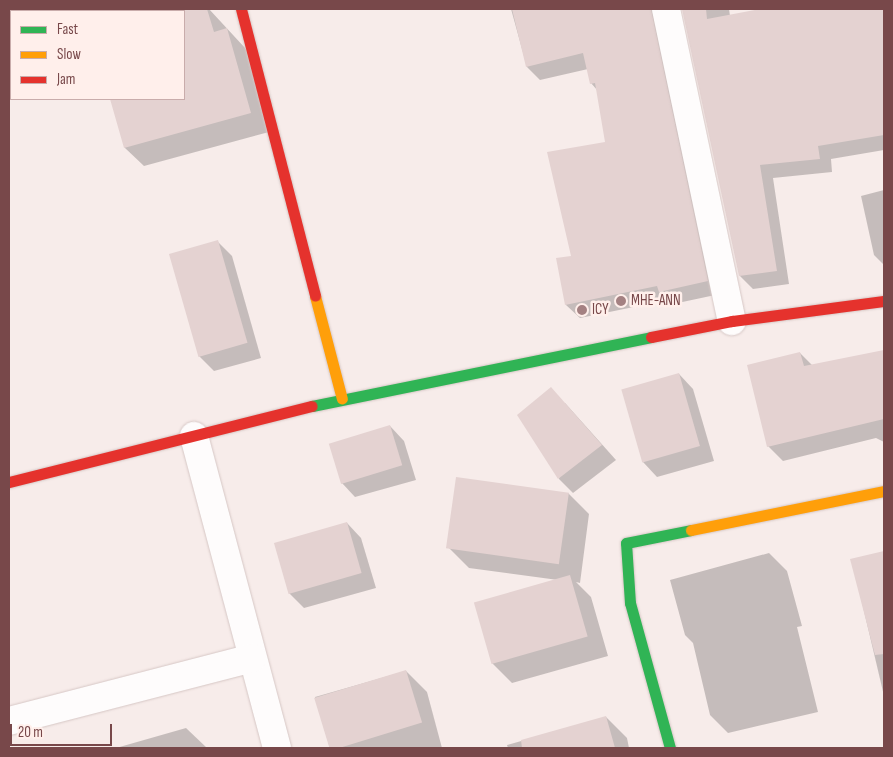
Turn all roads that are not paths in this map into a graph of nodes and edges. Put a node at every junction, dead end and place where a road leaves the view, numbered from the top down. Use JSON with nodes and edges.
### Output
{"nodes":[{"id":1,"x":241,"y":9,"type":"edge"},
{"id":2,"x":666,"y":9,"type":"edge"},
{"id":3,"x":884,"y":301,"type":"edge"},
{"id":4,"x":732,"y":321,"type":"junction"},
{"id":5,"x":342,"y":399,"type":"junction"},
{"id":6,"x":194,"y":436,"type":"junction"},
{"id":7,"x":9,"y":482,"type":"edge"},
{"id":8,"x":884,"y":491,"type":"edge"},
{"id":9,"x":252,"y":658,"type":"junction"},
{"id":10,"x":9,"y":721,"type":"edge"},
{"id":11,"x":277,"y":748,"type":"edge"},
{"id":12,"x":670,"y":748,"type":"edge"}],
"edges":[{"from":1,"to":5,"type":"street"},
{"from":2,"to":4,"type":"street"},
{"from":3,"to":4,"type":"street"},
{"from":4,"to":5,"type":"street"},
{"from":5,"to":6,"type":"street"},
{"from":6,"to":7,"type":"street"},
{"from":6,"to":9,"type":"street"},
{"from":8,"to":12,"type":"street"},
{"from":9,"to":10,"type":"street"},
{"from":9,"to":11,"type":"street"}]}
